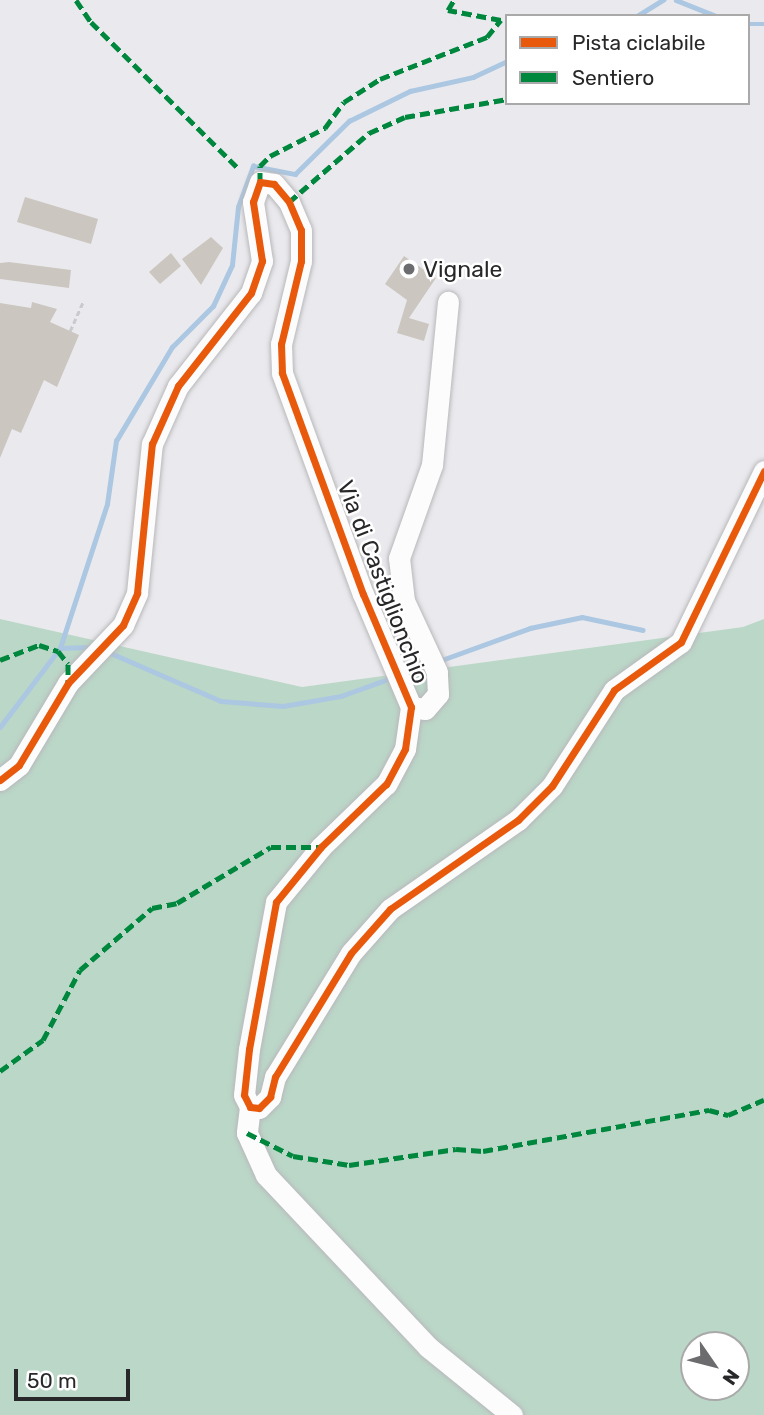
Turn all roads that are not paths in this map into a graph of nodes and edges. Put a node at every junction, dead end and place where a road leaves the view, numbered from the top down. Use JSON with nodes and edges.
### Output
{"nodes":[{"id":1,"x":447,"y":302,"type":"dead end"},
{"id":2,"x":764,"y":471,"type":"edge"},
{"id":3,"x":411,"y":707,"type":"junction"},
{"id":4,"x":0,"y":780,"type":"edge"},
{"id":5,"x":250,"y":1107,"type":"junction"},
{"id":6,"x":512,"y":1415,"type":"edge"}],
"edges":[{"from":1,"to":3,"type":"street"},
{"from":2,"to":5,"type":"street"},
{"from":3,"to":4,"type":"street","name":"Via di Castiglionchio"},
{"from":3,"to":5,"type":"street","name":"Via di Castiglionchio"},
{"from":5,"to":6,"type":"street","name":"Via di Castiglionchio"}]}
